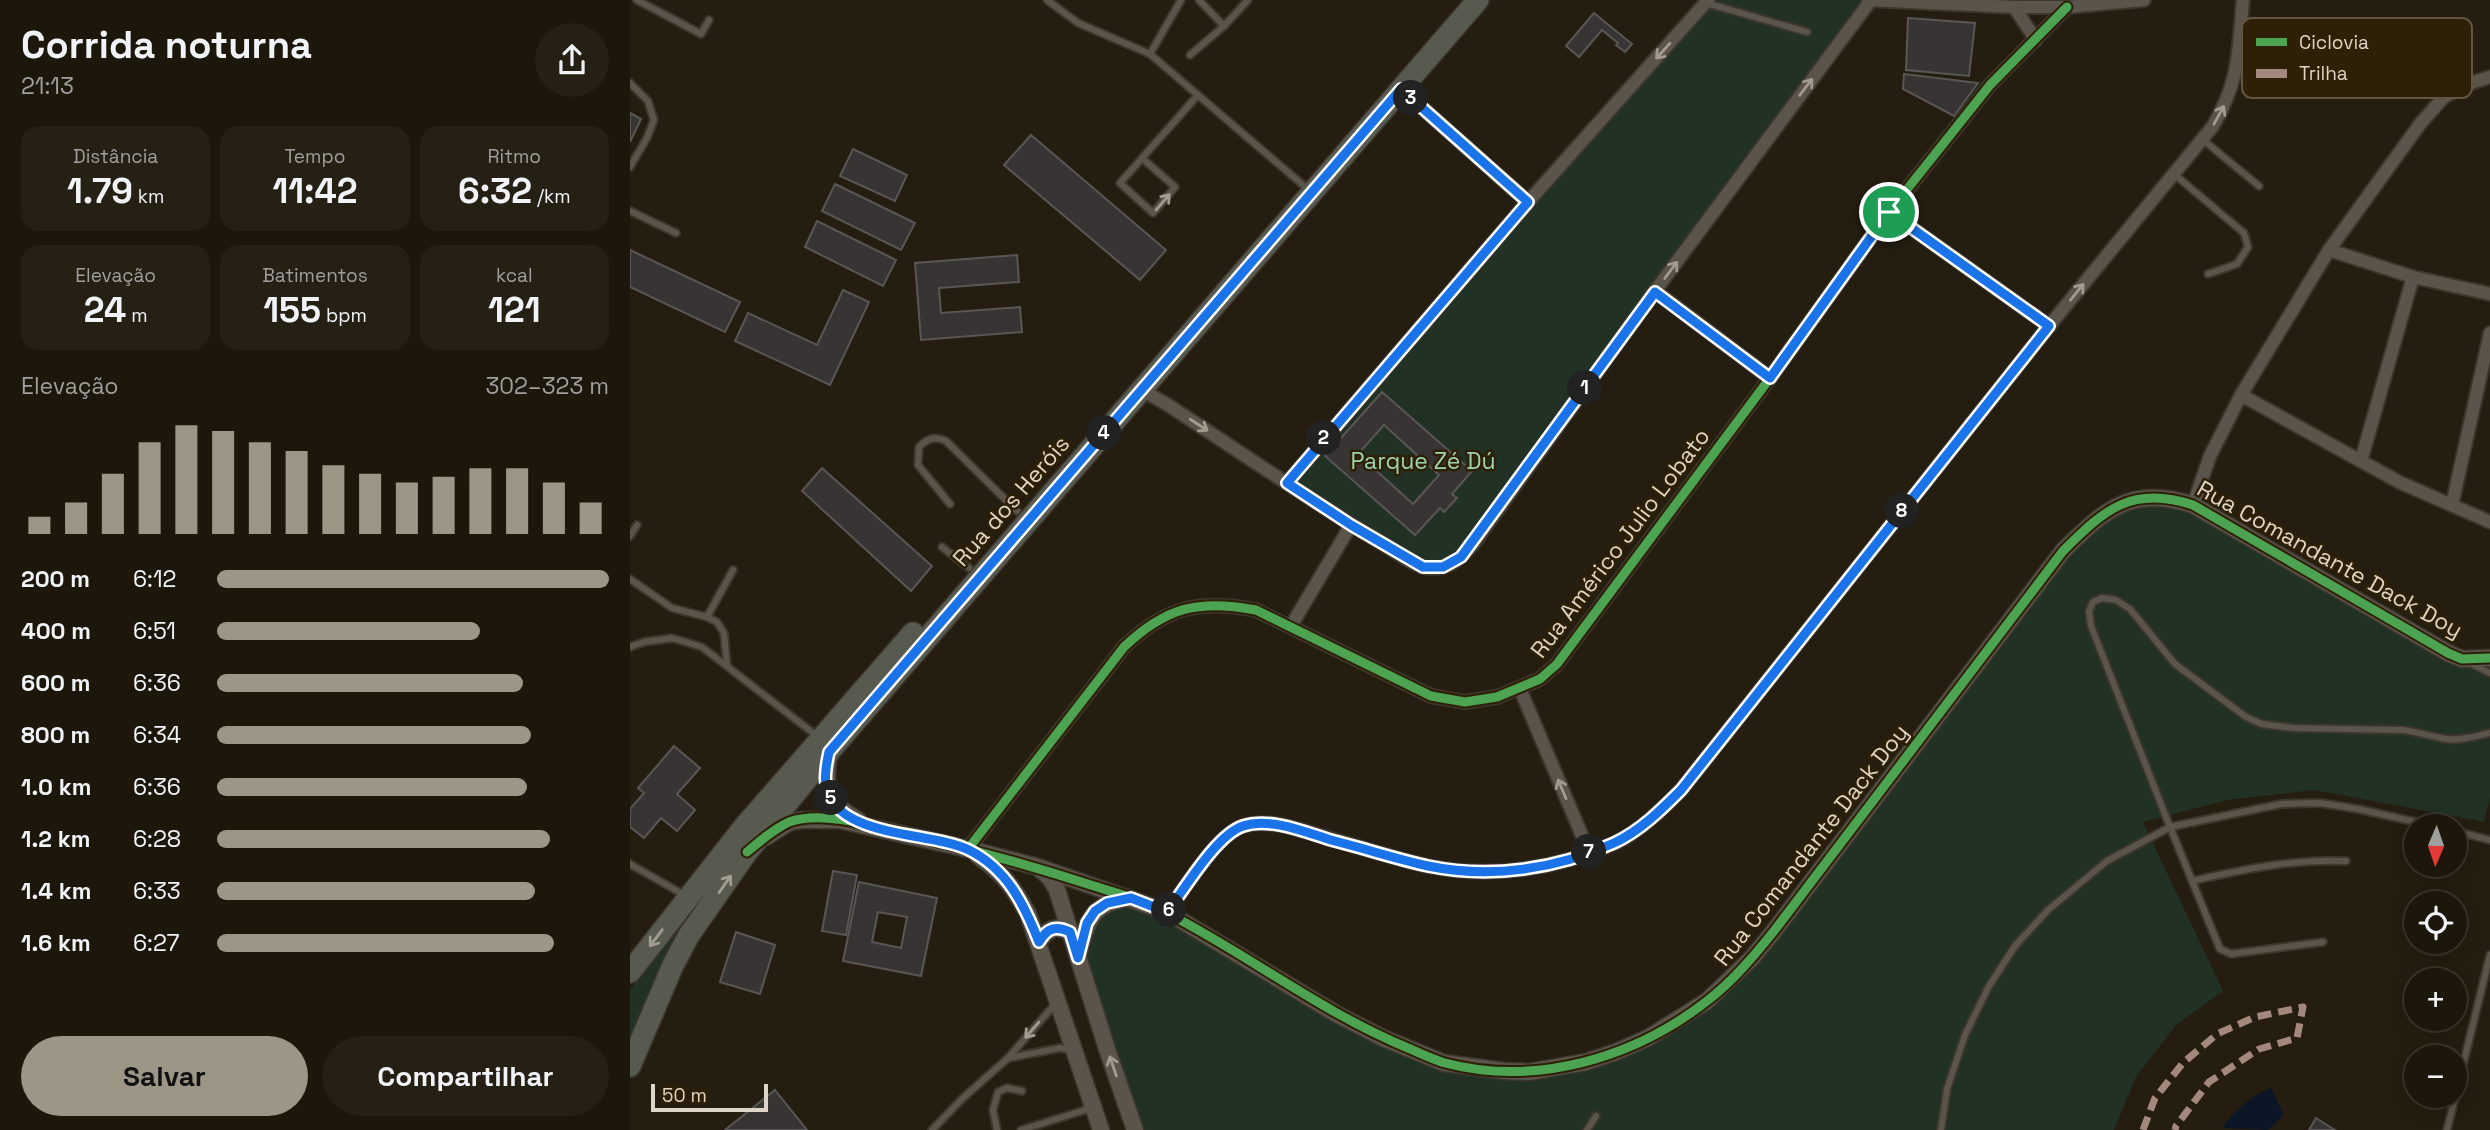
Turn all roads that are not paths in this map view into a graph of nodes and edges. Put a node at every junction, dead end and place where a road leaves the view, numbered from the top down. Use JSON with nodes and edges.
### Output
{"nodes":[{"id":1,"x":637,"y":0,"type":"edge"},
{"id":2,"x":1047,"y":0,"type":"edge"},
{"id":3,"x":1181,"y":0,"type":"edge"},
{"id":4,"x":1199,"y":0,"type":"edge"},
{"id":5,"x":1248,"y":0,"type":"edge"},
{"id":6,"x":1465,"y":0,"type":"edge"},
{"id":7,"x":1478,"y":0,"type":"edge"},
{"id":8,"x":1869,"y":0,"type":"edge"},
{"id":9,"x":2144,"y":0,"type":"edge"},
{"id":10,"x":2243,"y":0,"type":"edge"},
{"id":11,"x":1707,"y":1,"type":"edge"},
{"id":12,"x":2014,"y":7,"type":"junction"},
{"id":13,"x":2067,"y":7,"type":"junction"},
{"id":14,"x":709,"y":20,"type":"dead end"},
{"id":15,"x":1224,"y":26,"type":"junction"},
{"id":16,"x":1807,"y":32,"type":"dead end"},
{"id":17,"x":2036,"y":40,"type":"junction"},
{"id":18,"x":1150,"y":54,"type":"junction"},
{"id":19,"x":1190,"y":55,"type":"dead end"},
{"id":20,"x":2490,"y":77,"type":"edge"},
{"id":21,"x":630,"y":83,"type":"edge"},
{"id":22,"x":2472,"y":83,"type":"edge"},
{"id":23,"x":1401,"y":89,"type":"junction"},
{"id":24,"x":1198,"y":95,"type":"junction"},
{"id":25,"x":2442,"y":98,"type":"edge"},
{"id":26,"x":2202,"y":139,"type":"junction"},
{"id":27,"x":1142,"y":158,"type":"junction"},
{"id":28,"x":630,"y":167,"type":"edge"},
{"id":29,"x":2174,"y":174,"type":"junction"},
{"id":30,"x":1303,"y":185,"type":"junction"},
{"id":31,"x":2259,"y":187,"type":"dead end"},
{"id":32,"x":1528,"y":202,"type":"junction"},
{"id":33,"x":630,"y":211,"type":"edge"},
{"id":34,"x":1889,"y":212,"type":"junction"},
{"id":35,"x":677,"y":233,"type":"dead end"},
{"id":36,"x":2329,"y":250,"type":"junction"},
{"id":37,"x":2208,"y":274,"type":"dead end"},
{"id":38,"x":2413,"y":277,"type":"junction"},
{"id":39,"x":1655,"y":292,"type":"junction"},
{"id":40,"x":2490,"y":294,"type":"edge"},
{"id":41,"x":2049,"y":326,"type":"junction"},
{"id":42,"x":2490,"y":333,"type":"edge"},
{"id":43,"x":1770,"y":378,"type":"junction"},
{"id":44,"x":1140,"y":389,"type":"junction"},
{"id":45,"x":2241,"y":395,"type":"junction"},
{"id":46,"x":2361,"y":461,"type":"junction"},
{"id":47,"x":1287,"y":483,"type":"junction"},
{"id":48,"x":950,"y":504,"type":"dead end"},
{"id":49,"x":2193,"y":505,"type":"junction"},
{"id":50,"x":2452,"y":505,"type":"junction"},
{"id":51,"x":1017,"y":511,"type":"junction"},
{"id":52,"x":2489,"y":519,"type":"edge"},
{"id":53,"x":637,"y":525,"type":"dead end"},
{"id":54,"x":1351,"y":525,"type":"junction"},
{"id":55,"x":630,"y":536,"type":"edge"},
{"id":56,"x":942,"y":547,"type":"dead end"},
{"id":57,"x":969,"y":568,"type":"junction"},
{"id":58,"x":733,"y":570,"type":"dead end"},
{"id":59,"x":630,"y":579,"type":"edge"},
{"id":60,"x":707,"y":617,"type":"junction"},
{"id":61,"x":1290,"y":626,"type":"junction"},
{"id":62,"x":630,"y":647,"type":"edge"},
{"id":63,"x":2462,"y":659,"type":"junction"},
{"id":64,"x":2490,"y":659,"type":"edge"},
{"id":65,"x":727,"y":667,"type":"junction"},
{"id":66,"x":2490,"y":673,"type":"edge"},
{"id":67,"x":1520,"y":689,"type":"junction"},
{"id":68,"x":2490,"y":733,"type":"edge"},
{"id":69,"x":825,"y":746,"type":"junction"},
{"id":70,"x":2404,"y":819,"type":"edge"},
{"id":71,"x":866,"y":825,"type":"junction"},
{"id":72,"x":2170,"y":827,"type":"junction"},
{"id":73,"x":2468,"y":834,"type":"edge"},
{"id":74,"x":2490,"y":840,"type":"edge"},
{"id":75,"x":968,"y":849,"type":"junction"},
{"id":76,"x":747,"y":852,"type":"junction"},
{"id":77,"x":1589,"y":852,"type":"junction"},
{"id":78,"x":2346,"y":861,"type":"dead end"},
{"id":79,"x":630,"y":864,"type":"edge"},
{"id":80,"x":1038,"y":867,"type":"junction"},
{"id":81,"x":2192,"y":881,"type":"junction"},
{"id":82,"x":688,"y":897,"type":"junction"},
{"id":83,"x":1131,"y":898,"type":"junction"},
{"id":84,"x":1167,"y":912,"type":"junction"},
{"id":85,"x":1070,"y":932,"type":"junction"},
{"id":86,"x":1039,"y":942,"type":"junction"},
{"id":87,"x":2323,"y":942,"type":"dead end"},
{"id":88,"x":2490,"y":955,"type":"edge"},
{"id":89,"x":1078,"y":958,"type":"junction"},
{"id":90,"x":630,"y":972,"type":"edge"},
{"id":91,"x":1058,"y":1002,"type":"junction"},
{"id":92,"x":1073,"y":1050,"type":"junction"},
{"id":93,"x":632,"y":1059,"type":"edge"},
{"id":94,"x":1007,"y":1059,"type":"junction"},
{"id":95,"x":1022,"y":1091,"type":"dead end"},
{"id":96,"x":1091,"y":1101,"type":"junction"},
{"id":97,"x":1596,"y":1116,"type":"dead end"},
{"id":98,"x":1044,"y":1127,"type":"edge"},
{"id":99,"x":932,"y":1130,"type":"edge"},
{"id":100,"x":997,"y":1130,"type":"edge"},
{"id":101,"x":1021,"y":1130,"type":"edge"},
{"id":102,"x":1101,"y":1130,"type":"edge"},
{"id":103,"x":1135,"y":1130,"type":"edge"},
{"id":104,"x":1587,"y":1130,"type":"edge"},
{"id":105,"x":1941,"y":1130,"type":"edge"},
{"id":106,"x":2447,"y":1130,"type":"edge"}],
"edges":[{"from":1,"to":14,"type":"lane"},
{"from":2,"to":18,"type":"lane"},
{"from":3,"to":18,"type":"lane"},
{"from":4,"to":15,"type":"lane"},
{"from":5,"to":15,"type":"lane"},
{"from":6,"to":30,"type":"main road","name":"Rua dos Heróis"},
{"from":7,"to":23,"type":"main road","name":"Rua dos Heróis"},
{"from":8,"to":12,"type":"street"},
{"from":39,"to":8,"type":"street","one_way":true},
{"from":9,"to":13,"type":"street"},
{"from":26,"to":10,"type":"street","one_way":true},
{"from":11,"to":16,"type":"lane"},
{"from":11,"to":32,"type":"street","one_way":true},
{"from":12,"to":13,"type":"street"},
{"from":12,"to":17,"type":"street"},
{"from":13,"to":17,"type":"street","name":"Rua Américo Julio Lobato"},
{"from":15,"to":19,"type":"lane"},
{"from":17,"to":34,"type":"street","name":"Rua Américo Julio Lobato"},
{"from":18,"to":24,"type":"lane"},
{"from":20,"to":22,"type":"street"},
{"from":21,"to":28,"type":"lane"},
{"from":23,"to":32,"type":"street"},
{"from":23,"to":44,"type":"main road","name":"Rua dos Heróis"},
{"from":24,"to":27,"type":"lane"},
{"from":24,"to":30,"type":"lane"},
{"from":25,"to":36,"type":"street"},
{"from":26,"to":29,"type":"street"},
{"from":26,"to":31,"type":"lane"},
{"from":27,"to":27,"type":"lane","one_way":true},
{"from":29,"to":37,"type":"lane"},
{"from":41,"to":29,"type":"street","one_way":true},
{"from":30,"to":51,"type":"main road","name":"Rua dos Heróis"},
{"from":32,"to":47,"type":"street"},
{"from":33,"to":35,"type":"lane"},
{"from":34,"to":41,"type":"street"},
{"from":34,"to":43,"type":"street","name":"Rua Américo Julio Lobato"},
{"from":36,"to":38,"type":"street"},
{"from":36,"to":45,"type":"street"},
{"from":38,"to":40,"type":"street"},
{"from":38,"to":46,"type":"street"},
{"from":39,"to":43,"type":"street"},
{"from":39,"to":54,"type":"street"},
{"from":41,"to":77,"type":"street"},
{"from":42,"to":50,"type":"street"},
{"from":43,"to":67,"type":"street","name":"Rua Américo Julio Lobato"},
{"from":44,"to":47,"type":"street","one_way":true},
{"from":44,"to":69,"type":"main road","name":"Rua dos Heróis"},
{"from":45,"to":46,"type":"street"},
{"from":45,"to":49,"type":"street"},
{"from":46,"to":50,"type":"street"},
{"from":47,"to":54,"type":"street"},
{"from":48,"to":51,"type":"lane"},
{"from":49,"to":63,"type":"street","name":"Rua Comandante Dack Doy"},
{"from":49,"to":84,"type":"street","name":"Rua Comandante Dack Doy"},
{"from":50,"to":52,"type":"street"},
{"from":51,"to":57,"type":"main road","name":"Rua dos Heróis"},
{"from":53,"to":55,"type":"lane"},
{"from":54,"to":61,"type":"street"},
{"from":56,"to":57,"type":"lane"},
{"from":57,"to":69,"type":"main road","name":"Rua dos Heróis"},
{"from":58,"to":60,"type":"lane"},
{"from":59,"to":60,"type":"lane"},
{"from":60,"to":65,"type":"lane"},
{"from":61,"to":67,"type":"street","name":"Rua Américo Julio Lobato"},
{"from":61,"to":75,"type":"street","name":"Rua Américo Julio Lobato"},
{"from":62,"to":65,"type":"lane"},
{"from":63,"to":64,"type":"street"},
{"from":63,"to":66,"type":"lane"},
{"from":65,"to":69,"type":"lane"},
{"from":77,"to":67,"type":"street","one_way":true},
{"from":68,"to":72,"type":"lane"},
{"from":69,"to":71,"type":"street","name":"Rua Comandante Dack Doy"},
{"from":69,"to":76,"type":"main road","name":"Rua dos Heróis"},
{"from":69,"to":82,"type":"main road","name":"Rua dos Heróis"},
{"from":70,"to":72,"type":"lane"},
{"from":71,"to":75,"type":"street","name":"Rua Comandante Dack Doy"},
{"from":71,"to":76,"type":"street","name":"Rua Comandante Dack Doy"},
{"from":72,"to":81,"type":"lane"},
{"from":72,"to":105,"type":"lane"},
{"from":73,"to":74,"type":"lane"},
{"from":75,"to":80,"type":"street","name":"Rua Comandante Dack Doy"},
{"from":75,"to":86,"type":"street"},
{"from":93,"to":76,"type":"main road","name":"Rua dos Heróis","one_way":true},
{"from":77,"to":84,"type":"street"},
{"from":78,"to":81,"type":"lane"},
{"from":79,"to":82,"type":"lane"},
{"from":80,"to":83,"type":"street","name":"Rua Comandante Dack Doy"},
{"from":80,"to":85,"type":"street"},
{"from":81,"to":87,"type":"lane"},
{"from":82,"to":90,"type":"main road","name":"Rua dos Heróis","one_way":true},
{"from":83,"to":84,"type":"street","name":"Rua Comandante Dack Doy"},
{"from":83,"to":89,"type":"street"},
{"from":85,"to":86,"type":"street"},
{"from":85,"to":89,"type":"street"},
{"from":86,"to":91,"type":"street"},
{"from":88,"to":106,"type":"lane"},
{"from":103,"to":89,"type":"street","one_way":true},
{"from":91,"to":92,"type":"street"},
{"from":91,"to":94,"type":"lane","one_way":true},
{"from":92,"to":94,"type":"lane"},
{"from":92,"to":96,"type":"street"},
{"from":94,"to":99,"type":"lane"},
{"from":95,"to":100,"type":"lane"},
{"from":96,"to":98,"type":"lane"},
{"from":96,"to":102,"type":"street"},
{"from":97,"to":104,"type":"lane"},
{"from":98,"to":101,"type":"lane"}]}
